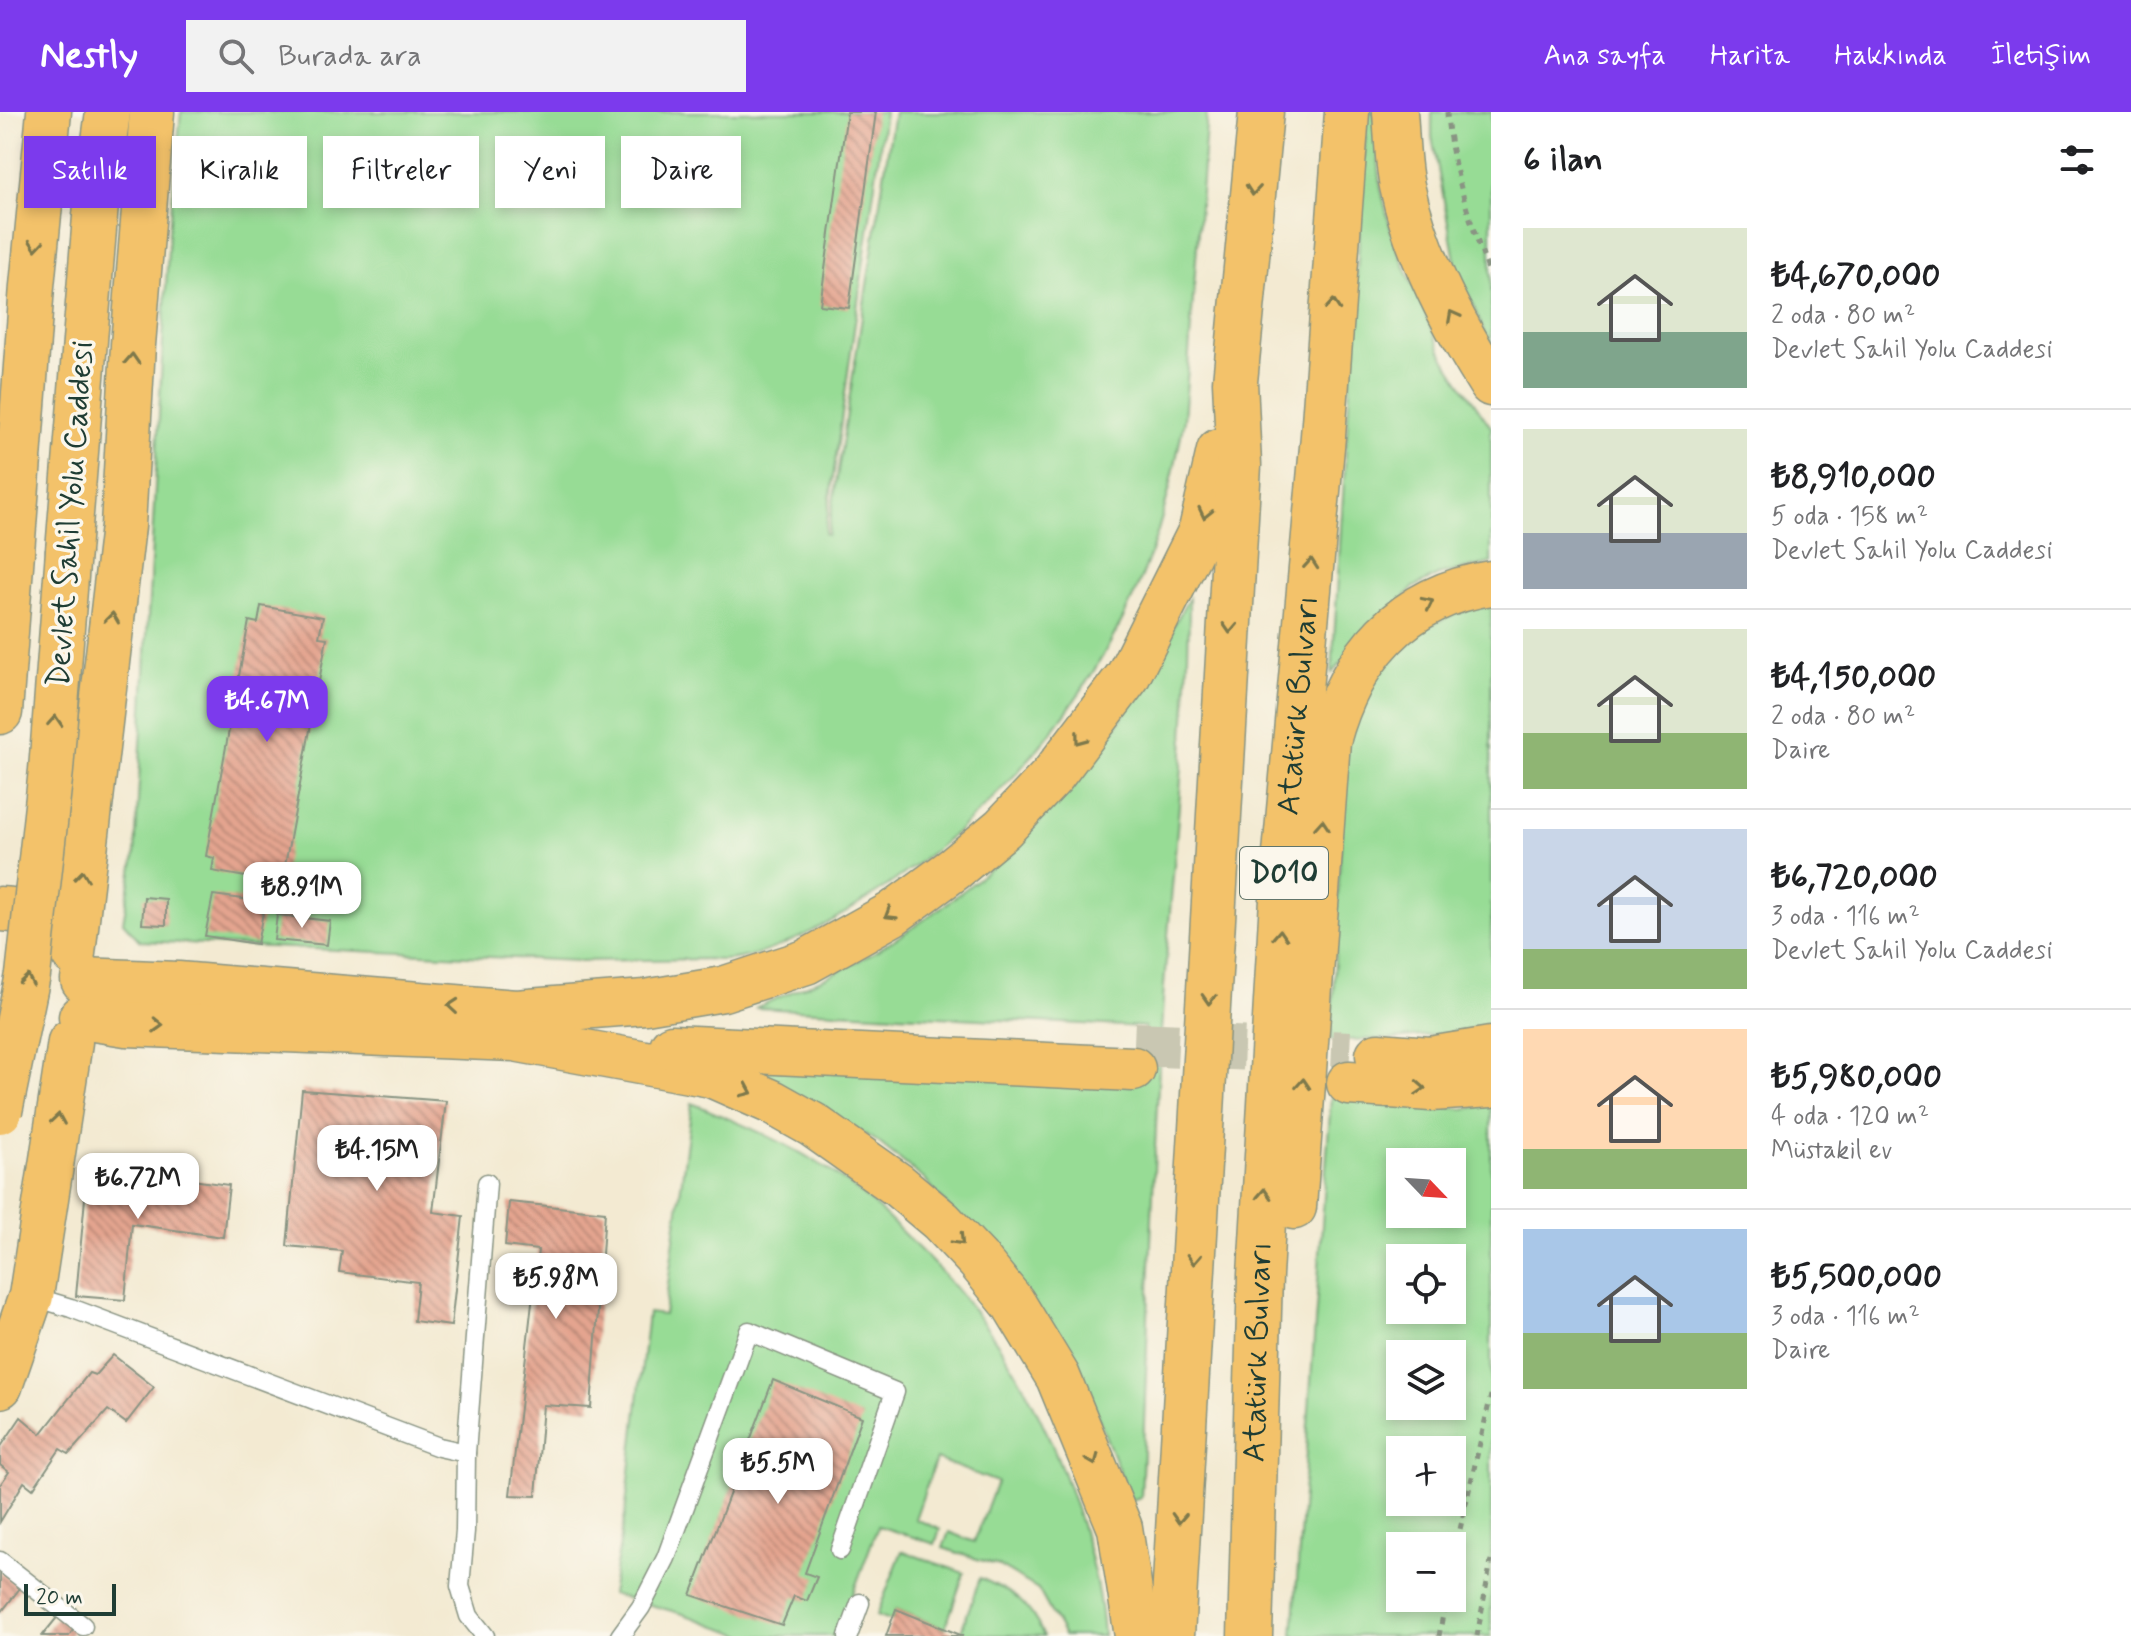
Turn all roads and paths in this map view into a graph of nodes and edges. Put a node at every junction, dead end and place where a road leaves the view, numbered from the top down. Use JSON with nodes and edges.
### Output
{"nodes":[{"id":1,"x":49,"y":112,"type":"edge"},
{"id":2,"x":108,"y":112,"type":"edge"},
{"id":3,"x":152,"y":112,"type":"edge"},
{"id":4,"x":1261,"y":112,"type":"edge"},
{"id":5,"x":1347,"y":112,"type":"edge"},
{"id":6,"x":1395,"y":112,"type":"edge"},
{"id":7,"x":1447,"y":112,"type":"edge"},
{"id":8,"x":1491,"y":277,"type":"edge"},
{"id":9,"x":1235,"y":382,"type":"junction"},
{"id":10,"x":1491,"y":384,"type":"edge"},
{"id":11,"x":1491,"y":583,"type":"edge"},
{"id":12,"x":0,"y":712,"type":"edge"},
{"id":13,"x":0,"y":909,"type":"edge"},
{"id":14,"x":76,"y":998,"type":"junction"},
{"id":15,"x":515,"y":1025,"type":"junction"},
{"id":16,"x":1491,"y":1049,"type":"edge"},
{"id":17,"x":1134,"y":1056,"type":"tunnel mouth"},
{"id":18,"x":0,"y":1081,"type":"edge"},
{"id":19,"x":1491,"y":1085,"type":"edge"},
{"id":20,"x":0,"y":1111,"type":"edge"},
{"id":21,"x":487,"y":1183,"type":"dead end"},
{"id":22,"x":31,"y":1296,"type":"junction"},
{"id":23,"x":0,"y":1386,"type":"edge"},
{"id":24,"x":1491,"y":1395,"type":"edge"},
{"id":25,"x":466,"y":1453,"type":"junction"},
{"id":26,"x":1459,"y":1532,"type":"edge"},
{"id":27,"x":840,"y":1550,"type":"dead end"},
{"id":28,"x":0,"y":1561,"type":"edge"},
{"id":29,"x":1491,"y":1561,"type":"edge"},
{"id":30,"x":860,"y":1603,"type":"dead end"},
{"id":31,"x":1443,"y":1612,"type":"edge"},
{"id":32,"x":83,"y":1626,"type":"dead end"},
{"id":33,"x":485,"y":1636,"type":"edge"},
{"id":34,"x":620,"y":1636,"type":"edge"},
{"id":35,"x":848,"y":1636,"type":"edge"},
{"id":36,"x":1137,"y":1636,"type":"edge"},
{"id":37,"x":1172,"y":1636,"type":"edge"},
{"id":38,"x":1252,"y":1636,"type":"edge"},
{"id":39,"x":1439,"y":1636,"type":"edge"},
{"id":40,"x":1477,"y":1636,"type":"edge"}],
"edges":[{"from":1,"to":12,"type":"main road","name":"Devlet Sahil Yolu Caddesi","one_way":true},
{"from":20,"to":2,"type":"main road","name":"Devlet Sahil Yolu Caddesi","one_way":true,"bridge":true},
{"from":14,"to":3,"type":"main road","one_way":true},
{"from":4,"to":9,"type":"main road","number":"D010","one_way":true},
{"from":38,"to":5,"type":"main road","name":"Atatürk Bulvarı","number":"D010","one_way":true},
{"from":10,"to":6,"type":"main road","one_way":true},
{"from":7,"to":8,"type":"path"},
{"from":9,"to":15,"type":"main road","one_way":true},
{"from":9,"to":37,"type":"main road","number":"D010","one_way":true},
{"from":38,"to":11,"type":"main road","one_way":true},
{"from":13,"to":14,"type":"main road"},
{"from":14,"to":15,"type":"main road"},
{"from":14,"to":18,"type":"main road"},
{"from":22,"to":14,"type":"main road","one_way":true},
{"from":15,"to":17,"type":"main road"},
{"from":15,"to":36,"type":"main road","one_way":true},
{"from":16,"to":19,"type":"main road","one_way":true},
{"from":21,"to":25,"type":"lane"},
{"from":22,"to":23,"type":"main road"},
{"from":22,"to":25,"type":"lane"},
{"from":24,"to":26,"type":"path"},
{"from":25,"to":33,"type":"lane"},
{"from":27,"to":34,"type":"lane"},
{"from":28,"to":32,"type":"lane"},
{"from":29,"to":40,"type":"path"},
{"from":30,"to":35,"type":"lane"},
{"from":31,"to":39,"type":"path"}]}
